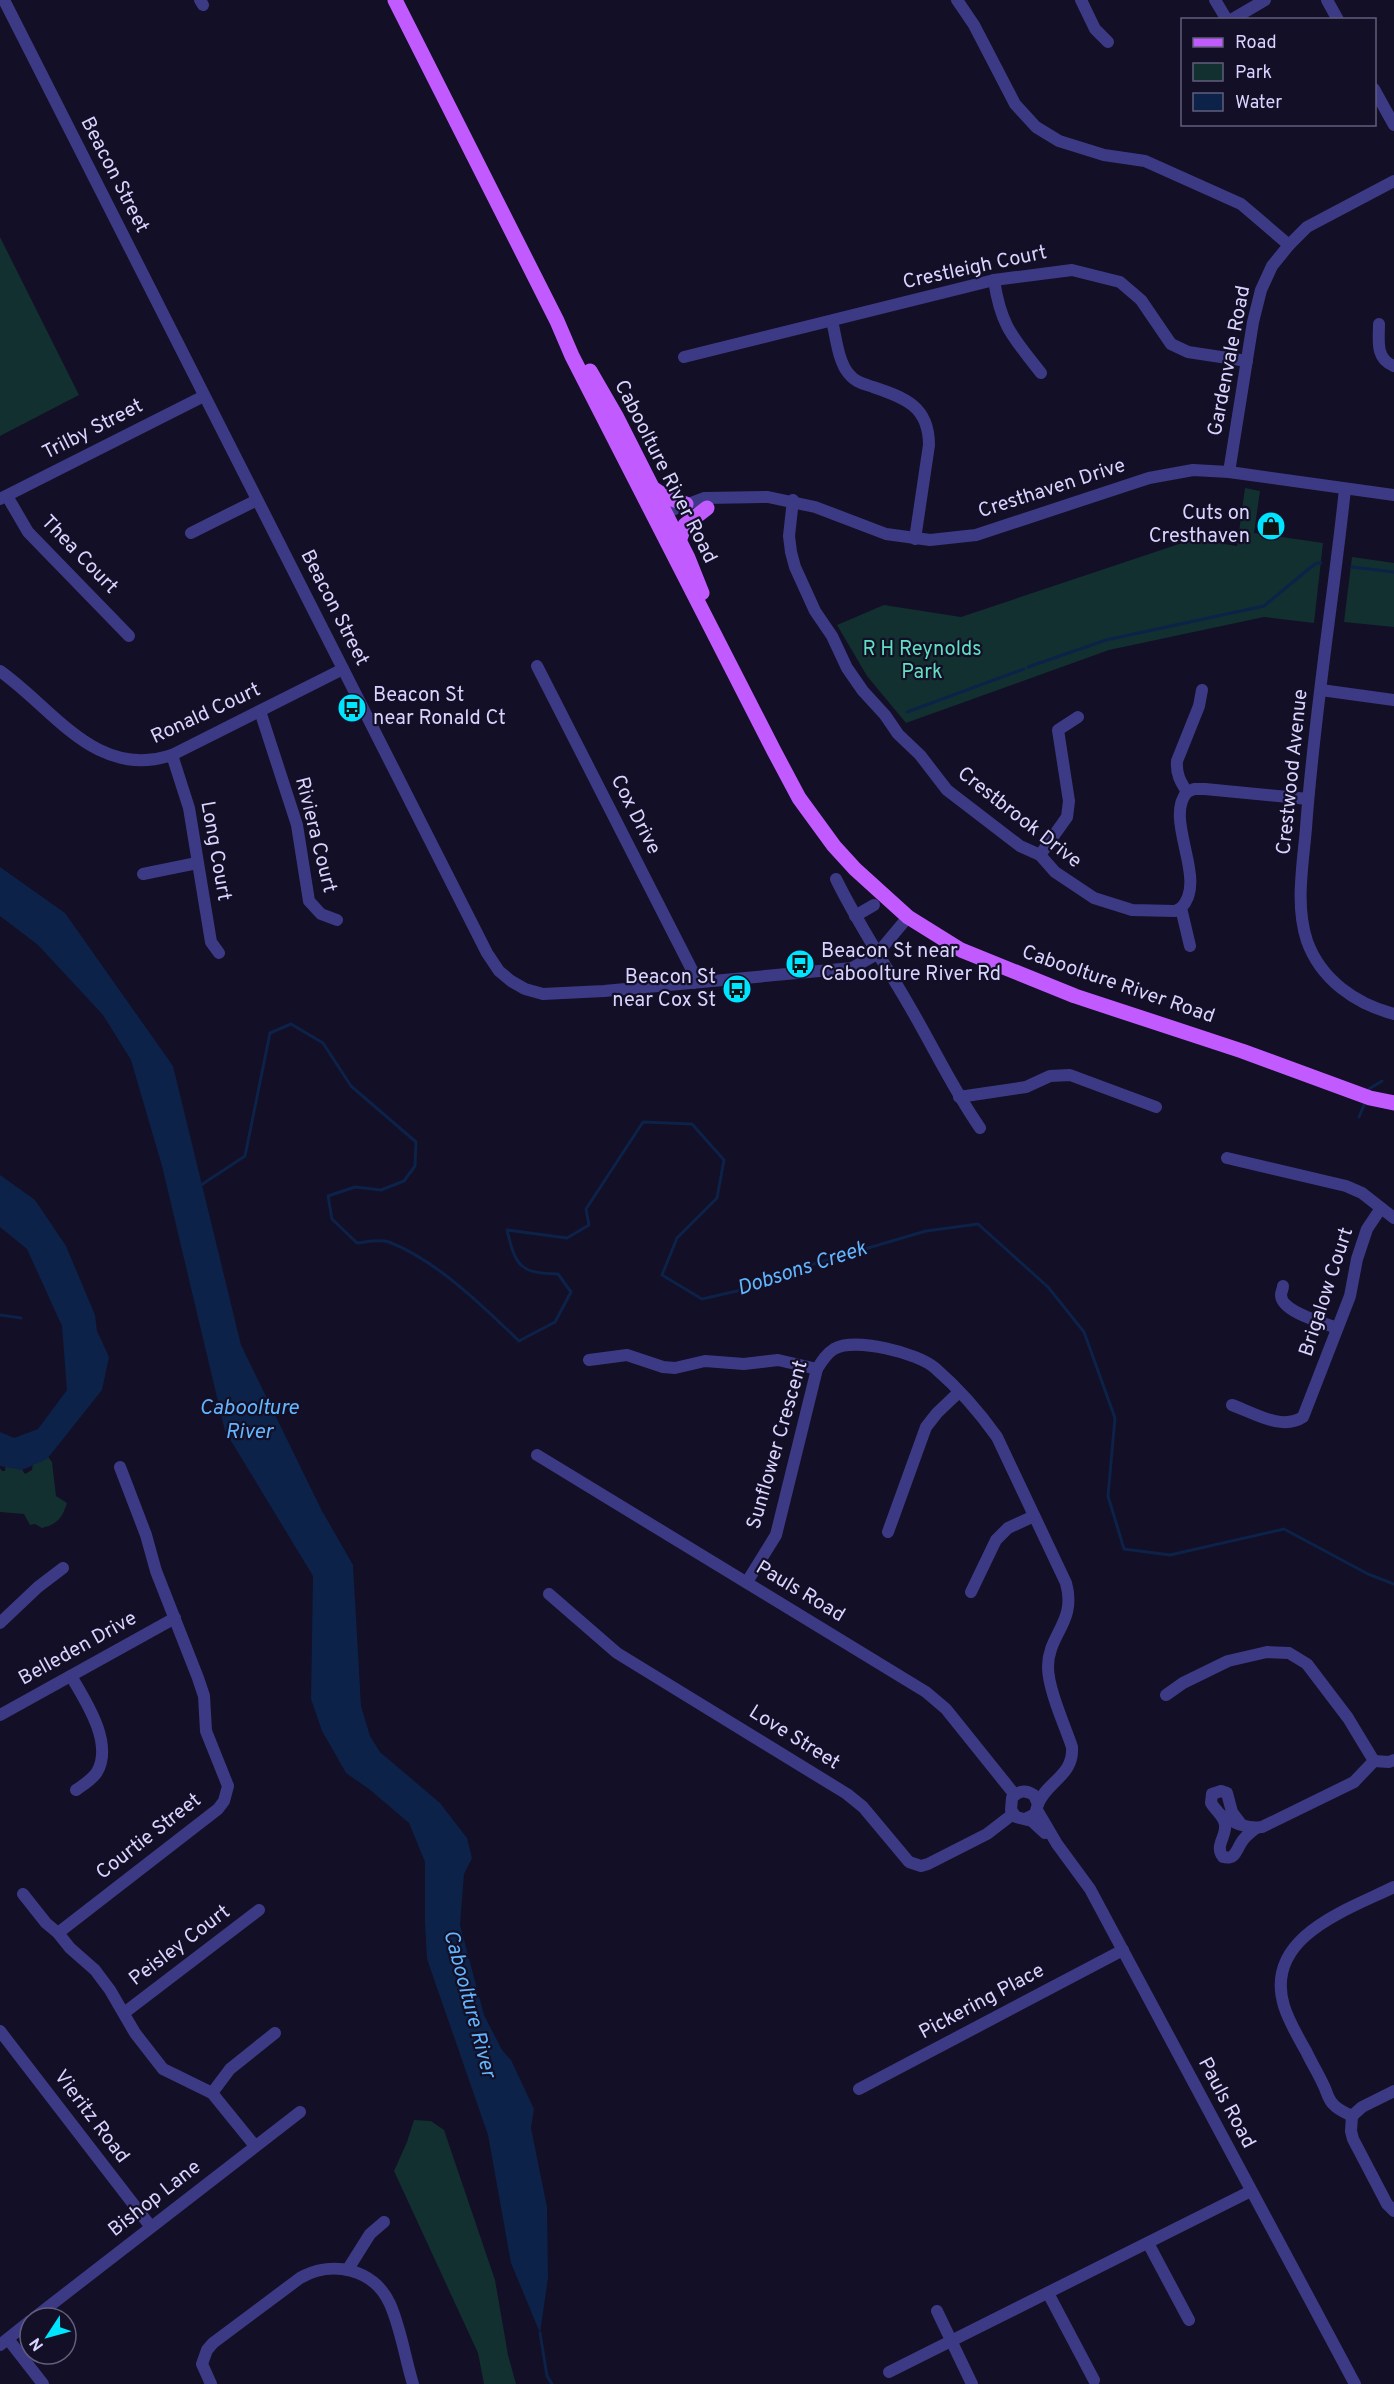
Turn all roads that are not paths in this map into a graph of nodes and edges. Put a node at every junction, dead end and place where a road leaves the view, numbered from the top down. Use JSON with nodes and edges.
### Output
{"nodes":[{"id":1,"x":4,"y":0,"type":"edge"},
{"id":2,"x":395,"y":0,"type":"edge"},
{"id":3,"x":957,"y":0,"type":"edge"},
{"id":4,"x":1081,"y":0,"type":"edge"},
{"id":5,"x":1215,"y":0,"type":"edge"},
{"id":6,"x":1265,"y":0,"type":"edge"},
{"id":7,"x":1327,"y":0,"type":"edge"},
{"id":8,"x":1228,"y":18,"type":"edge"},
{"id":9,"x":1233,"y":18,"type":"edge"},
{"id":10,"x":1337,"y":18,"type":"edge"},
{"id":11,"x":1108,"y":42,"type":"dead end"},
{"id":12,"x":1376,"y":92,"type":"edge"},
{"id":13,"x":1394,"y":125,"type":"edge"},
{"id":14,"x":1394,"y":181,"type":"edge"},
{"id":15,"x":1289,"y":244,"type":"junction"},
{"id":16,"x":994,"y":280,"type":"junction"},
{"id":17,"x":557,"y":321,"type":"junction"},
{"id":18,"x":832,"y":321,"type":"junction"},
{"id":19,"x":1380,"y":324,"type":"dead end"},
{"id":20,"x":684,"y":357,"type":"dead end"},
{"id":21,"x":1247,"y":361,"type":"junction"},
{"id":22,"x":1394,"y":366,"type":"edge"},
{"id":23,"x":1041,"y":373,"type":"dead end"},
{"id":24,"x":204,"y":396,"type":"junction"},
{"id":25,"x":1229,"y":472,"type":"junction"},
{"id":26,"x":653,"y":489,"type":"junction"},
{"id":27,"x":1345,"y":489,"type":"junction"},
{"id":28,"x":1394,"y":495,"type":"edge"},
{"id":29,"x":4,"y":498,"type":"edge"},
{"id":30,"x":727,"y":499,"type":"junction"},
{"id":31,"x":257,"y":500,"type":"junction"},
{"id":32,"x":792,"y":500,"type":"junction"},
{"id":33,"x":686,"y":504,"type":"junction"},
{"id":34,"x":707,"y":507,"type":"junction"},
{"id":35,"x":661,"y":518,"type":"junction"},
{"id":36,"x":191,"y":533,"type":"dead end"},
{"id":37,"x":915,"y":539,"type":"junction"},
{"id":38,"x":679,"y":541,"type":"junction"},
{"id":39,"x":129,"y":636,"type":"dead end"},
{"id":40,"x":722,"y":648,"type":"junction"},
{"id":41,"x":537,"y":666,"type":"dead end"},
{"id":42,"x":343,"y":669,"type":"junction"},
{"id":43,"x":0,"y":671,"type":"edge"},
{"id":44,"x":1202,"y":690,"type":"dead end"},
{"id":45,"x":1321,"y":690,"type":"junction"},
{"id":46,"x":1394,"y":700,"type":"edge"},
{"id":47,"x":260,"y":711,"type":"junction"},
{"id":48,"x":1077,"y":717,"type":"dead end"},
{"id":49,"x":172,"y":755,"type":"junction"},
{"id":50,"x":1187,"y":792,"type":"junction"},
{"id":51,"x":1308,"y":799,"type":"junction"},
{"id":52,"x":1040,"y":855,"type":"junction"},
{"id":53,"x":197,"y":863,"type":"junction"},
{"id":54,"x":143,"y":874,"type":"dead end"},
{"id":55,"x":836,"y":879,"type":"dead end"},
{"id":56,"x":874,"y":905,"type":"dead end"},
{"id":57,"x":1181,"y":908,"type":"junction"},
{"id":58,"x":855,"y":916,"type":"junction"},
{"id":59,"x":908,"y":917,"type":"junction"},
{"id":60,"x":337,"y":920,"type":"dead end"},
{"id":61,"x":1190,"y":946,"type":"dead end"},
{"id":62,"x":219,"y":953,"type":"dead end"},
{"id":63,"x":877,"y":954,"type":"junction"},
{"id":64,"x":693,"y":983,"type":"junction"},
{"id":65,"x":1394,"y":1014,"type":"edge"},
{"id":66,"x":959,"y":1097,"type":"junction"},
{"id":67,"x":1394,"y":1103,"type":"edge"},
{"id":68,"x":1156,"y":1107,"type":"dead end"},
{"id":69,"x":980,"y":1128,"type":"dead end"},
{"id":70,"x":1227,"y":1158,"type":"dead end"},
{"id":71,"x":1381,"y":1208,"type":"junction"},
{"id":72,"x":1394,"y":1218,"type":"edge"},
{"id":73,"x":1283,"y":1286,"type":"dead end"},
{"id":74,"x":1337,"y":1328,"type":"junction"},
{"id":75,"x":589,"y":1360,"type":"dead end"},
{"id":76,"x":817,"y":1369,"type":"junction"},
{"id":77,"x":959,"y":1392,"type":"junction"},
{"id":78,"x":1232,"y":1405,"type":"dead end"},
{"id":79,"x":537,"y":1455,"type":"dead end"},
{"id":80,"x":120,"y":1467,"type":"dead end"},
{"id":81,"x":1034,"y":1516,"type":"junction"},
{"id":82,"x":888,"y":1532,"type":"dead end"},
{"id":83,"x":63,"y":1568,"type":"dead end"},
{"id":84,"x":747,"y":1582,"type":"junction"},
{"id":85,"x":972,"y":1592,"type":"dead end"},
{"id":86,"x":549,"y":1594,"type":"dead end"},
{"id":87,"x":175,"y":1618,"type":"junction"},
{"id":88,"x":0,"y":1623,"type":"edge"},
{"id":89,"x":70,"y":1676,"type":"junction"},
{"id":90,"x":1166,"y":1695,"type":"dead end"},
{"id":91,"x":0,"y":1715,"type":"edge"},
{"id":92,"x":1394,"y":1760,"type":"edge"},
{"id":93,"x":1374,"y":1761,"type":"junction"},
{"id":94,"x":1057,"y":1779,"type":"junction"},
{"id":95,"x":76,"y":1790,"type":"dead end"},
{"id":96,"x":1029,"y":1792,"type":"junction"},
{"id":97,"x":1015,"y":1795,"type":"junction"},
{"id":98,"x":1038,"y":1807,"type":"junction"},
{"id":99,"x":1013,"y":1814,"type":"junction"},
{"id":100,"x":1221,"y":1815,"type":"junction"},
{"id":101,"x":1025,"y":1819,"type":"junction"},
{"id":102,"x":1240,"y":1824,"type":"junction"},
{"id":103,"x":1256,"y":1828,"type":"junction"},
{"id":104,"x":1057,"y":1844,"type":"junction"},
{"id":105,"x":1394,"y":1887,"type":"edge"},
{"id":106,"x":23,"y":1894,"type":"dead end"},
{"id":107,"x":259,"y":1910,"type":"dead end"},
{"id":108,"x":58,"y":1933,"type":"junction"},
{"id":109,"x":1123,"y":1950,"type":"junction"},
{"id":110,"x":124,"y":2013,"type":"junction"},
{"id":111,"x":0,"y":2031,"type":"edge"},
{"id":112,"x":275,"y":2033,"type":"dead end"},
{"id":113,"x":859,"y":2089,"type":"dead end"},
{"id":114,"x":1394,"y":2091,"type":"edge"},
{"id":115,"x":212,"y":2093,"type":"junction"},
{"id":116,"x":300,"y":2112,"type":"dead end"},
{"id":117,"x":1352,"y":2116,"type":"junction"},
{"id":118,"x":255,"y":2146,"type":"junction"},
{"id":119,"x":1251,"y":2191,"type":"junction"},
{"id":120,"x":1394,"y":2211,"type":"edge"},
{"id":121,"x":384,"y":2222,"type":"dead end"},
{"id":122,"x":151,"y":2227,"type":"junction"},
{"id":123,"x":1148,"y":2243,"type":"junction"},
{"id":124,"x":348,"y":2269,"type":"junction"},
{"id":125,"x":1048,"y":2293,"type":"junction"},
{"id":126,"x":49,"y":2306,"type":"edge"},
{"id":127,"x":937,"y":2311,"type":"dead end"},
{"id":128,"x":1189,"y":2320,"type":"dead end"},
{"id":129,"x":18,"y":2331,"type":"edge"},
{"id":130,"x":951,"y":2341,"type":"junction"},
{"id":131,"x":4,"y":2342,"type":"edge"},
{"id":132,"x":889,"y":2372,"type":"dead end"},
{"id":133,"x":1094,"y":2380,"type":"dead end"},
{"id":134,"x":43,"y":2384,"type":"edge"},
{"id":135,"x":211,"y":2384,"type":"edge"},
{"id":136,"x":412,"y":2384,"type":"edge"},
{"id":137,"x":972,"y":2384,"type":"edge"},
{"id":138,"x":1355,"y":2384,"type":"edge"}],
"edges":[{"from":1,"to":24,"type":"street","name":"Beacon Street"},
{"from":2,"to":17,"type":"main road","name":"Caboolture River Road"},
{"from":3,"to":15,"type":"street"},
{"from":4,"to":11,"type":"street"},
{"from":5,"to":8,"type":"street"},
{"from":6,"to":9,"type":"street"},
{"from":7,"to":10,"type":"street"},
{"from":12,"to":13,"type":"street"},
{"from":14,"to":15,"type":"street","name":"Gardenvale Road"},
{"from":15,"to":21,"type":"street","name":"Gardenvale Road"},
{"from":16,"to":18,"type":"street","name":"Crestleigh Court"},
{"from":16,"to":21,"type":"street","name":"Crestleigh Court"},
{"from":16,"to":23,"type":"street"},
{"from":17,"to":26,"type":"main road","name":"Caboolture River Road"},
{"from":17,"to":35,"type":"main road","name":"Caboolture River Road"},
{"from":18,"to":20,"type":"street","name":"Crestleigh Court"},
{"from":18,"to":37,"type":"street"},
{"from":19,"to":22,"type":"street"},
{"from":21,"to":25,"type":"street","name":"Gardenvale Road"},
{"from":24,"to":29,"type":"street","name":"Trilby Street"},
{"from":24,"to":31,"type":"street","name":"Beacon Street"},
{"from":25,"to":27,"type":"street","name":"Cresthaven Drive"},
{"from":25,"to":37,"type":"street","name":"Cresthaven Drive"},
{"from":26,"to":33,"type":"main road"},
{"from":26,"to":35,"type":"main road","name":"Caboolture River Road"},
{"from":27,"to":28,"type":"street","name":"Cresthaven Drive"},
{"from":27,"to":45,"type":"street","name":"Crestwood Avenue"},
{"from":29,"to":39,"type":"street","name":"Thea Court"},
{"from":30,"to":32,"type":"street","name":"Cresthaven Drive"},
{"from":30,"to":33,"type":"street","name":"Cresthaven Drive"},
{"from":30,"to":34,"type":"street","name":"Cresthaven Drive"},
{"from":31,"to":36,"type":"street"},
{"from":31,"to":42,"type":"street","name":"Beacon Street"},
{"from":32,"to":37,"type":"street","name":"Cresthaven Drive"},
{"from":32,"to":52,"type":"street","name":"Crestbrook Drive"},
{"from":33,"to":35,"type":"street","name":"Cresthaven Drive"},
{"from":34,"to":35,"type":"street","name":"Cresthaven Drive"},
{"from":34,"to":38,"type":"main road"},
{"from":35,"to":38,"type":"main road","name":"Caboolture River Road"},
{"from":35,"to":40,"type":"main road","name":"Caboolture River Road"},
{"from":38,"to":40,"type":"main road","name":"Caboolture River Road"},
{"from":40,"to":59,"type":"main road","name":"Caboolture River Road"},
{"from":41,"to":64,"type":"street","name":"Cox Drive"},
{"from":42,"to":47,"type":"street","name":"Ronald Court"},
{"from":42,"to":64,"type":"street","name":"Beacon Street"},
{"from":43,"to":49,"type":"street","name":"Ronald Court"},
{"from":44,"to":50,"type":"street"},
{"from":45,"to":46,"type":"street"},
{"from":45,"to":51,"type":"street","name":"Crestwood Avenue"},
{"from":47,"to":49,"type":"street","name":"Ronald Court"},
{"from":47,"to":60,"type":"street","name":"Riviera Court"},
{"from":48,"to":52,"type":"street"},
{"from":49,"to":53,"type":"street","name":"Long Court"},
{"from":50,"to":51,"type":"street"},
{"from":50,"to":57,"type":"street"},
{"from":51,"to":65,"type":"street","name":"Crestwood Avenue"},
{"from":52,"to":57,"type":"street","name":"Crestbrook Drive"},
{"from":53,"to":54,"type":"street"},
{"from":53,"to":62,"type":"street","name":"Long Court"},
{"from":55,"to":58,"type":"street"},
{"from":56,"to":58,"type":"street"},
{"from":57,"to":61,"type":"street"},
{"from":58,"to":63,"type":"street"},
{"from":59,"to":63,"type":"street","name":"Beacon Street"},
{"from":59,"to":67,"type":"main road","name":"Caboolture River Road"},
{"from":63,"to":64,"type":"street","name":"Beacon Street"},
{"from":63,"to":66,"type":"street"},
{"from":66,"to":68,"type":"street"},
{"from":66,"to":69,"type":"street"},
{"from":70,"to":71,"type":"street"},
{"from":71,"to":72,"type":"street"},
{"from":71,"to":74,"type":"street","name":"Brigalow Court"},
{"from":73,"to":74,"type":"street"},
{"from":74,"to":78,"type":"street","name":"Brigalow Court"},
{"from":75,"to":76,"type":"street"},
{"from":76,"to":77,"type":"street","name":"Sunflower Crescent"},
{"from":76,"to":84,"type":"street","name":"Sunflower Crescent"},
{"from":77,"to":81,"type":"street","name":"Sunflower Crescent"},
{"from":77,"to":82,"type":"street"},
{"from":79,"to":84,"type":"street","name":"Pauls Road"},
{"from":80,"to":87,"type":"street","name":"Courtie Street"},
{"from":81,"to":85,"type":"street"},
{"from":81,"to":94,"type":"street","name":"Sunflower Crescent"},
{"from":83,"to":88,"type":"street"},
{"from":84,"to":97,"type":"street","name":"Pauls Road"},
{"from":86,"to":99,"type":"street","name":"Love Street"},
{"from":87,"to":89,"type":"street","name":"Belleden Drive"},
{"from":87,"to":108,"type":"street","name":"Courtie Street"},
{"from":89,"to":91,"type":"street","name":"Belleden Drive"},
{"from":89,"to":95,"type":"street"},
{"from":90,"to":93,"type":"street"},
{"from":92,"to":93,"type":"street"},
{"from":93,"to":103,"type":"street"},
{"from":94,"to":96,"type":"street"},
{"from":94,"to":98,"type":"street","name":"Sunflower Crescent"},
{"from":96,"to":97,"type":"street"},
{"from":96,"to":98,"type":"street"},
{"from":97,"to":99,"type":"street"},
{"from":98,"to":101,"type":"street"},
{"from":98,"to":104,"type":"street","name":"Pauls Road"},
{"from":99,"to":101,"type":"street"},
{"from":100,"to":102,"type":"street"},
{"from":100,"to":102,"type":"street"},
{"from":100,"to":103,"type":"street"},
{"from":101,"to":104,"type":"street","name":"Pauls Road"},
{"from":102,"to":103,"type":"street"},
{"from":104,"to":109,"type":"street","name":"Pauls Road"},
{"from":105,"to":117,"type":"street"},
{"from":106,"to":108,"type":"street"},
{"from":107,"to":110,"type":"street","name":"Peisley Court"},
{"from":108,"to":110,"type":"street"},
{"from":109,"to":113,"type":"street","name":"Pickering Place"},
{"from":109,"to":119,"type":"street","name":"Pauls Road"},
{"from":110,"to":115,"type":"street"},
{"from":111,"to":122,"type":"street","name":"Vieritz Road"},
{"from":112,"to":115,"type":"street"},
{"from":114,"to":117,"type":"street"},
{"from":115,"to":118,"type":"street"},
{"from":116,"to":118,"type":"street","name":"Bishop Lane"},
{"from":117,"to":120,"type":"street"},
{"from":118,"to":122,"type":"street","name":"Bishop Lane"},
{"from":119,"to":123,"type":"street"},
{"from":119,"to":138,"type":"street","name":"Pauls Road"},
{"from":121,"to":124,"type":"street"},
{"from":122,"to":126,"type":"street","name":"Bishop Lane"},
{"from":123,"to":125,"type":"street"},
{"from":123,"to":128,"type":"street"},
{"from":124,"to":135,"type":"street"},
{"from":124,"to":136,"type":"street"},
{"from":125,"to":130,"type":"street"},
{"from":125,"to":133,"type":"street"},
{"from":127,"to":130,"type":"street"},
{"from":129,"to":131,"type":"street"},
{"from":130,"to":132,"type":"street"},
{"from":130,"to":137,"type":"street"},
{"from":131,"to":134,"type":"street"}]}
